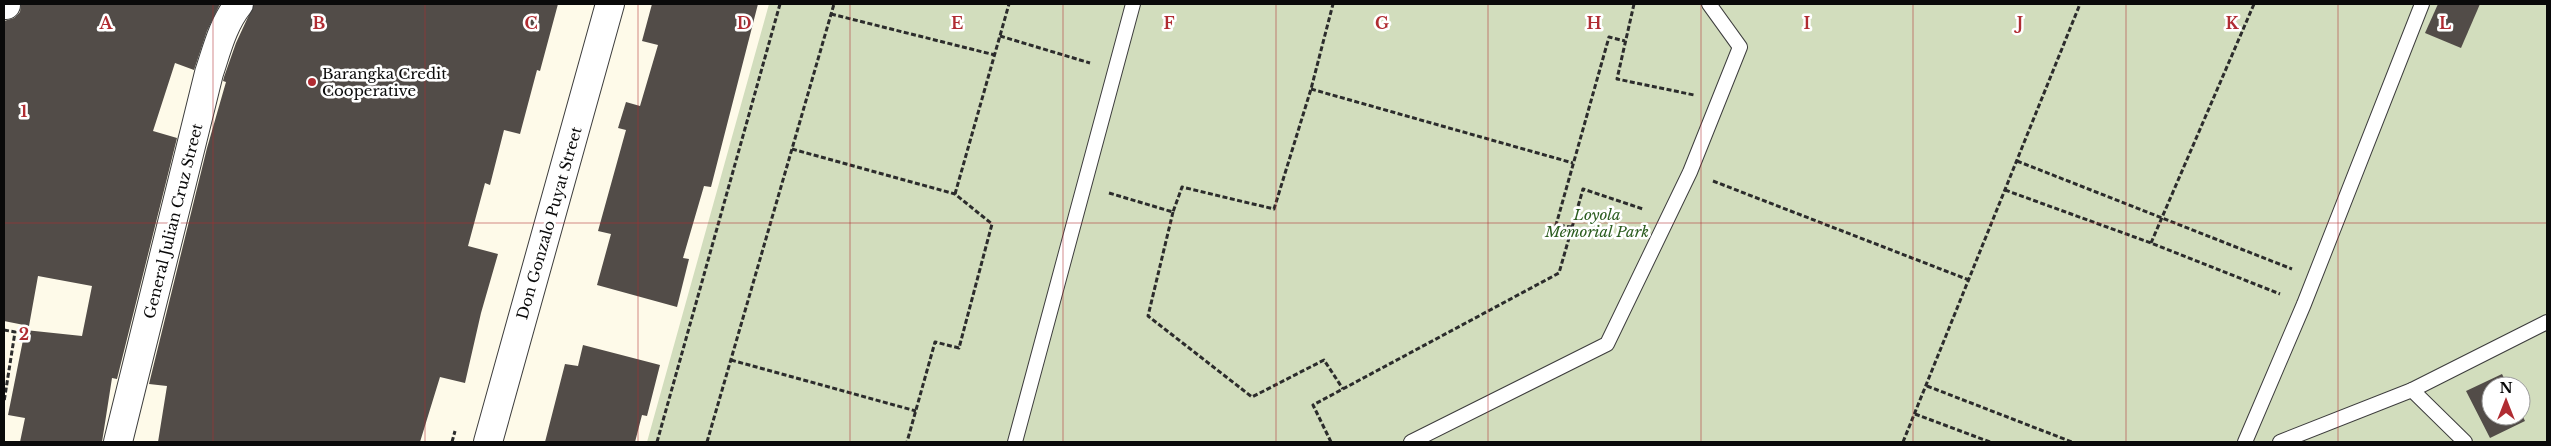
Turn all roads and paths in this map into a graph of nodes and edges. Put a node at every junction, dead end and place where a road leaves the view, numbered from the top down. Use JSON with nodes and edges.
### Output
{"nodes":[{"id":1,"x":239,"y":4,"type":"edge"},
{"id":2,"x":610,"y":4,"type":"edge"},
{"id":3,"x":780,"y":4,"type":"edge"},
{"id":4,"x":834,"y":4,"type":"edge"},
{"id":5,"x":1009,"y":4,"type":"edge"},
{"id":6,"x":1133,"y":4,"type":"edge"},
{"id":7,"x":1333,"y":4,"type":"edge"},
{"id":8,"x":1634,"y":4,"type":"edge"},
{"id":9,"x":1709,"y":4,"type":"edge"},
{"id":10,"x":2080,"y":4,"type":"edge"},
{"id":11,"x":2254,"y":4,"type":"edge"},
{"id":12,"x":2422,"y":4,"type":"edge"},
{"id":13,"x":831,"y":14,"type":"junction"},
{"id":14,"x":1000,"y":36,"type":"junction"},
{"id":15,"x":1625,"y":41,"type":"junction"},
{"id":16,"x":994,"y":55,"type":"junction"},
{"id":17,"x":1115,"y":70,"type":"junction"},
{"id":18,"x":1310,"y":89,"type":"junction"},
{"id":19,"x":1719,"y":101,"type":"junction"},
{"id":20,"x":792,"y":149,"type":"junction"},
{"id":21,"x":2017,"y":161,"type":"junction"},
{"id":22,"x":1573,"y":163,"type":"junction"},
{"id":23,"x":1690,"y":172,"type":"junction"},
{"id":24,"x":1084,"y":185,"type":"junction"},
{"id":25,"x":2005,"y":190,"type":"junction"},
{"id":26,"x":955,"y":194,"type":"junction"},
{"id":27,"x":1173,"y":212,"type":"junction"},
{"id":28,"x":1668,"y":217,"type":"junction"},
{"id":29,"x":2161,"y":219,"type":"junction"},
{"id":30,"x":1572,"y":227,"type":"junction"},
{"id":31,"x":2151,"y":243,"type":"junction"},
{"id":32,"x":2314,"y":277,"type":"junction"},
{"id":33,"x":1969,"y":280,"type":"junction"},
{"id":34,"x":2304,"y":304,"type":"junction"},
{"id":35,"x":2547,"y":322,"type":"edge"},
{"id":36,"x":4,"y":330,"type":"edge"},
{"id":37,"x":731,"y":360,"type":"junction"},
{"id":38,"x":1927,"y":386,"type":"junction"},
{"id":39,"x":1343,"y":389,"type":"junction"},
{"id":40,"x":2412,"y":390,"type":"junction"},
{"id":41,"x":4,"y":402,"type":"edge"},
{"id":42,"x":916,"y":411,"type":"junction"},
{"id":43,"x":1915,"y":414,"type":"junction"},
{"id":44,"x":118,"y":442,"type":"edge"},
{"id":45,"x":488,"y":442,"type":"edge"},
{"id":46,"x":658,"y":442,"type":"edge"},
{"id":47,"x":707,"y":442,"type":"edge"},
{"id":48,"x":907,"y":442,"type":"edge"},
{"id":49,"x":1015,"y":442,"type":"edge"},
{"id":50,"x":1331,"y":442,"type":"edge"},
{"id":51,"x":1411,"y":442,"type":"edge"},
{"id":52,"x":1903,"y":442,"type":"edge"},
{"id":53,"x":1990,"y":442,"type":"edge"},
{"id":54,"x":2069,"y":442,"type":"edge"},
{"id":55,"x":2245,"y":442,"type":"edge"},
{"id":56,"x":2280,"y":442,"type":"edge"},
{"id":57,"x":2464,"y":442,"type":"edge"}],
"edges":[{"from":1,"to":44,"type":"street","name":"General Julian Cruz Street"},
{"from":2,"to":45,"type":"street","name":"Don Gonzalo Puyat Street"},
{"from":3,"to":46,"type":"path"},
{"from":4,"to":13,"type":"path"},
{"from":5,"to":14,"type":"path"},
{"from":6,"to":17,"type":"lane"},
{"from":7,"to":18,"type":"path"},
{"from":8,"to":15,"type":"path"},
{"from":9,"to":19,"type":"lane"},
{"from":10,"to":21,"type":"path"},
{"from":11,"to":29,"type":"path"},
{"from":12,"to":32,"type":"lane"},
{"from":13,"to":16,"type":"path"},
{"from":13,"to":20,"type":"path"},
{"from":14,"to":16,"type":"path"},
{"from":14,"to":17,"type":"path"},
{"from":15,"to":19,"type":"path"},
{"from":15,"to":22,"type":"path"},
{"from":16,"to":26,"type":"path"},
{"from":17,"to":24,"type":"lane"},
{"from":18,"to":22,"type":"path"},
{"from":18,"to":27,"type":"path"},
{"from":19,"to":23,"type":"lane"},
{"from":20,"to":26,"type":"path"},
{"from":20,"to":37,"type":"path"},
{"from":21,"to":25,"type":"path"},
{"from":21,"to":29,"type":"path"},
{"from":22,"to":30,"type":"path"},
{"from":23,"to":28,"type":"lane"},
{"from":23,"to":33,"type":"path"},
{"from":24,"to":27,"type":"path"},
{"from":24,"to":49,"type":"lane"},
{"from":25,"to":31,"type":"path"},
{"from":25,"to":33,"type":"path"},
{"from":26,"to":42,"type":"path"},
{"from":27,"to":39,"type":"path"},
{"from":28,"to":30,"type":"path"},
{"from":28,"to":51,"type":"lane"},
{"from":29,"to":31,"type":"path"},
{"from":29,"to":32,"type":"path"},
{"from":30,"to":39,"type":"path"},
{"from":31,"to":34,"type":"path"},
{"from":32,"to":34,"type":"lane"},
{"from":33,"to":38,"type":"path"},
{"from":34,"to":55,"type":"lane"},
{"from":35,"to":40,"type":"lane"},
{"from":36,"to":41,"type":"path"},
{"from":37,"to":42,"type":"path"},
{"from":37,"to":47,"type":"path"},
{"from":38,"to":43,"type":"path"},
{"from":38,"to":54,"type":"path"},
{"from":39,"to":50,"type":"path"},
{"from":40,"to":56,"type":"lane"},
{"from":40,"to":57,"type":"lane"},
{"from":42,"to":48,"type":"path"},
{"from":43,"to":52,"type":"path"},
{"from":43,"to":53,"type":"path"}]}
